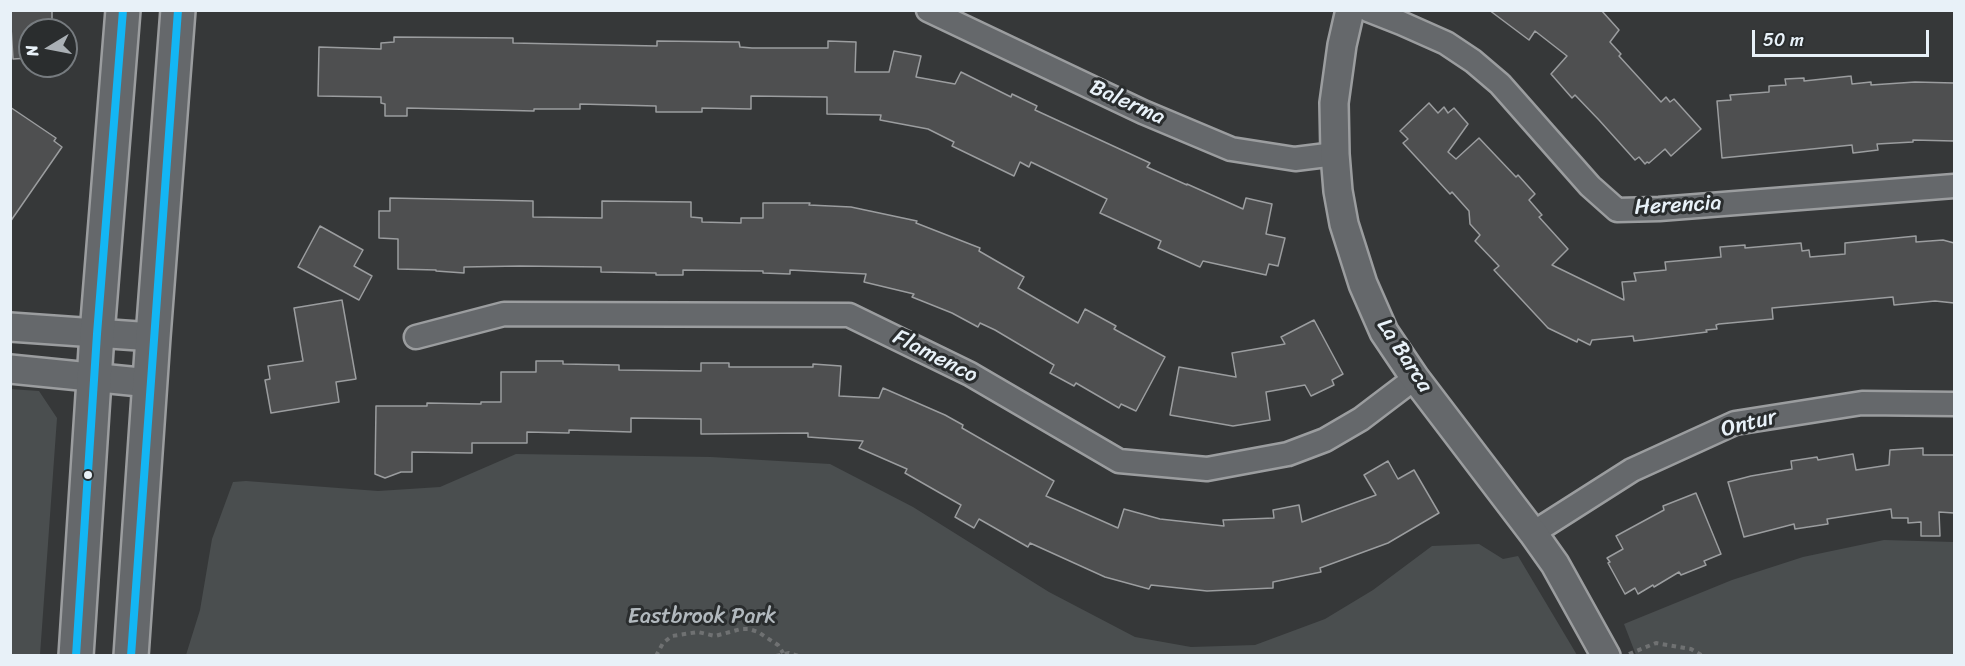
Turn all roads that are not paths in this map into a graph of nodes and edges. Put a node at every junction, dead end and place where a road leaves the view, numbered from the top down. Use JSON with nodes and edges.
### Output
{"nodes":[{"id":1,"x":123,"y":10,"type":"edge"},
{"id":2,"x":178,"y":10,"type":"edge"},
{"id":3,"x":928,"y":10,"type":"edge"},
{"id":4,"x":1350,"y":10,"type":"edge"},
{"id":5,"x":1368,"y":10,"type":"edge"},
{"id":6,"x":1335,"y":154,"type":"junction"},
{"id":7,"x":1954,"y":186,"type":"edge"},
{"id":8,"x":10,"y":327,"type":"edge"},
{"id":9,"x":97,"y":334,"type":"junction"},
{"id":10,"x":153,"y":337,"type":"junction"},
{"id":11,"x":416,"y":337,"type":"dead end"},
{"id":12,"x":10,"y":369,"type":"edge"},
{"id":13,"x":94,"y":378,"type":"junction"},
{"id":14,"x":1415,"y":378,"type":"junction"},
{"id":15,"x":150,"y":383,"type":"junction"},
{"id":16,"x":1954,"y":404,"type":"edge"},
{"id":17,"x":1533,"y":533,"type":"junction"},
{"id":18,"x":76,"y":656,"type":"edge"},
{"id":19,"x":131,"y":656,"type":"edge"},
{"id":20,"x":1606,"y":656,"type":"edge"}],
"edges":[{"from":1,"to":9,"type":"main road"},
{"from":2,"to":10,"type":"main road"},
{"from":3,"to":6,"type":"street","name":"Balerma"},
{"from":4,"to":6,"type":"street","name":"La Barca"},
{"from":5,"to":7,"type":"street","name":"Herencia"},
{"from":6,"to":14,"type":"street","name":"La Barca"},
{"from":8,"to":9,"type":"street"},
{"from":9,"to":10,"type":"street"},
{"from":9,"to":13,"type":"main road"},
{"from":10,"to":15,"type":"main road"},
{"from":11,"to":14,"type":"street","name":"Flamenco"},
{"from":12,"to":13,"type":"street"},
{"from":13,"to":15,"type":"street"},
{"from":13,"to":18,"type":"main road"},
{"from":14,"to":17,"type":"street","name":"La Barca"},
{"from":15,"to":19,"type":"main road"},
{"from":16,"to":17,"type":"street","name":"Ontur"},
{"from":17,"to":20,"type":"street","name":"La Barca"}]}
